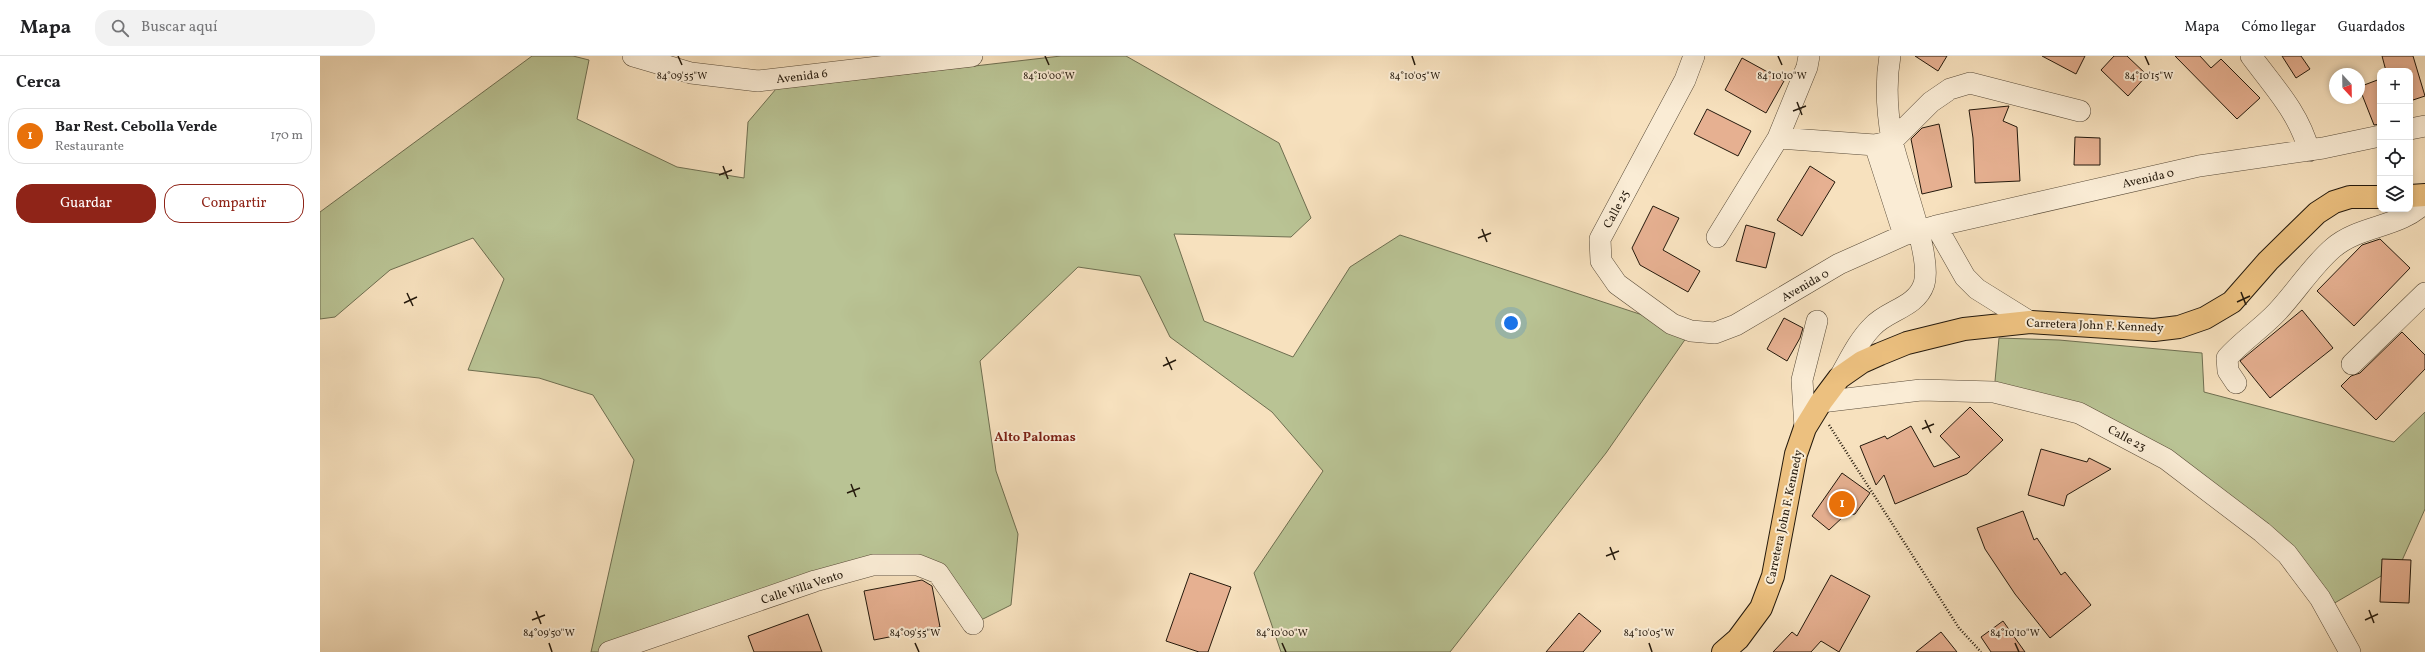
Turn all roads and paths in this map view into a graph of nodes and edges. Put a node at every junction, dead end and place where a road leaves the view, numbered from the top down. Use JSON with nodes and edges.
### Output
{"nodes":[{"id":1,"x":633,"y":56,"type":"edge"},
{"id":2,"x":972,"y":56,"type":"edge"},
{"id":3,"x":1694,"y":56,"type":"edge"},
{"id":4,"x":1809,"y":56,"type":"edge"},
{"id":5,"x":1890,"y":56,"type":"edge"},
{"id":6,"x":2251,"y":56,"type":"edge"},
{"id":7,"x":2080,"y":111,"type":"dead end"},
{"id":8,"x":2425,"y":126,"type":"edge"},
{"id":9,"x":2413,"y":128,"type":"edge"},
{"id":10,"x":2377,"y":137,"type":"edge"},
{"id":11,"x":1778,"y":138,"type":"junction"},
{"id":12,"x":1883,"y":143,"type":"junction"},
{"id":13,"x":2309,"y":150,"type":"junction"},
{"id":14,"x":2425,"y":195,"type":"edge"},
{"id":15,"x":2377,"y":196,"type":"edge"},
{"id":16,"x":2413,"y":196,"type":"edge"},
{"id":17,"x":2425,"y":202,"type":"edge"},
{"id":18,"x":1920,"y":231,"type":"junction"},
{"id":19,"x":1717,"y":237,"type":"dead end"},
{"id":20,"x":2425,"y":293,"type":"edge"},
{"id":21,"x":1817,"y":321,"type":"dead end"},
{"id":22,"x":2030,"y":322,"type":"junction"},
{"id":23,"x":1691,"y":331,"type":"joint"},
{"id":24,"x":2352,"y":364,"type":"dead end"},
{"id":25,"x":1839,"y":378,"type":"junction"},
{"id":26,"x":2236,"y":383,"type":"dead end"},
{"id":27,"x":1819,"y":405,"type":"junction"},
{"id":28,"x":1805,"y":428,"type":"junction"},
{"id":29,"x":973,"y":624,"type":"dead end"},
{"id":30,"x":609,"y":652,"type":"edge"},
{"id":31,"x":1723,"y":652,"type":"edge"},
{"id":32,"x":1981,"y":652,"type":"edge"},
{"id":33,"x":2350,"y":652,"type":"edge"}],
"edges":[{"from":1,"to":2,"type":"street","name":"Avenida 6"},
{"from":3,"to":23,"type":"street","name":"Calle 25"},
{"from":4,"to":11,"type":"street"},
{"from":5,"to":12,"type":"street"},
{"from":6,"to":13,"type":"street"},
{"from":7,"to":12,"type":"street"},
{"from":8,"to":9,"type":"street"},
{"from":10,"to":13,"type":"street","name":"Avenida 0"},
{"from":11,"to":12,"type":"street"},
{"from":11,"to":19,"type":"street"},
{"from":12,"to":18,"type":"street"},
{"from":13,"to":18,"type":"street","name":"Avenida 0"},
{"from":14,"to":16,"type":"main road"},
{"from":15,"to":22,"type":"main road","name":"Carretera John F. Kennedy"},
{"from":17,"to":26,"type":"street"},
{"from":18,"to":22,"type":"street"},
{"from":18,"to":23,"type":"street","name":"Avenida 0"},
{"from":18,"to":25,"type":"street"},
{"from":20,"to":24,"type":"street"},
{"from":21,"to":28,"type":"street"},
{"from":22,"to":25,"type":"main road","name":"Carretera John F. Kennedy"},
{"from":25,"to":27,"type":"main road","name":"Carretera John F. Kennedy"},
{"from":27,"to":28,"type":"main road","name":"Carretera John F. Kennedy"},
{"from":27,"to":32,"type":"path"},
{"from":27,"to":33,"type":"street","name":"Calle 23"},
{"from":28,"to":31,"type":"main road","name":"Carretera John F. Kennedy"},
{"from":29,"to":30,"type":"street","name":"Calle Villa Vento"}]}
